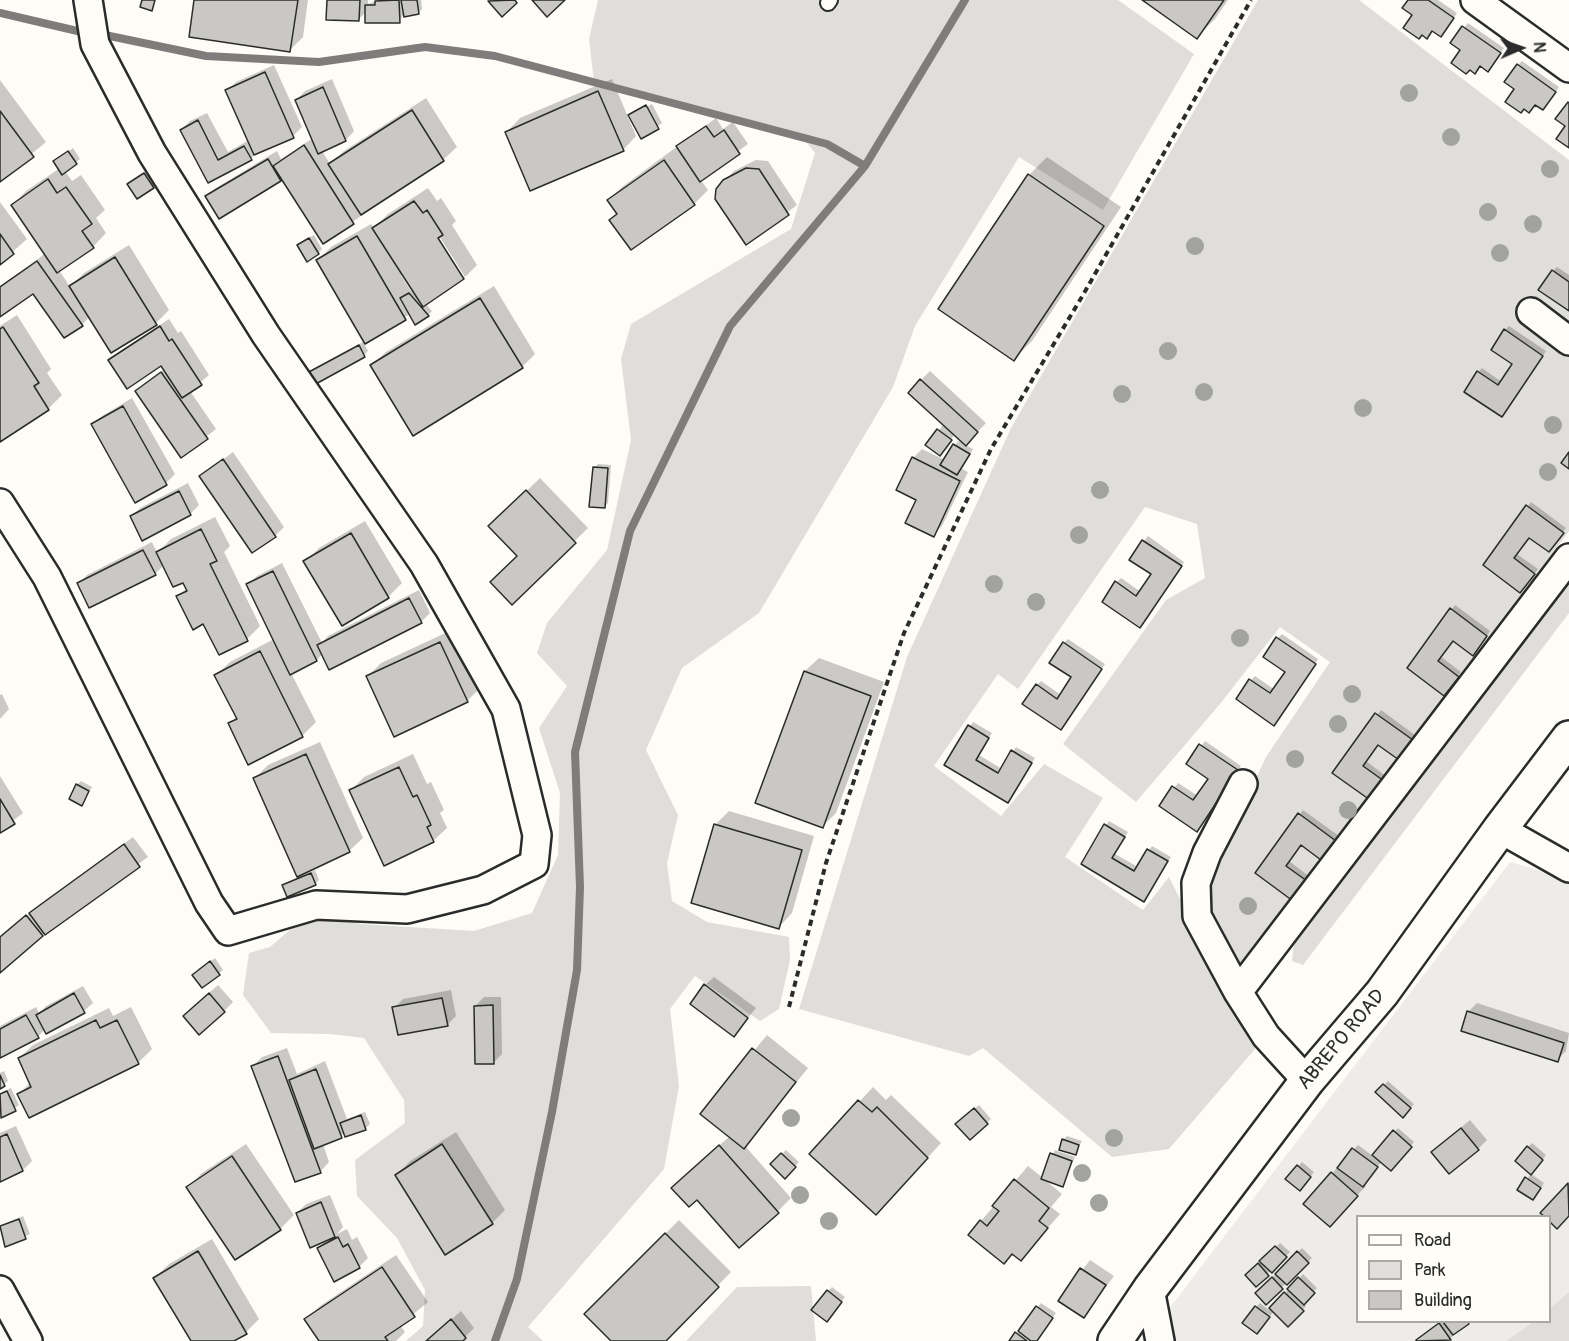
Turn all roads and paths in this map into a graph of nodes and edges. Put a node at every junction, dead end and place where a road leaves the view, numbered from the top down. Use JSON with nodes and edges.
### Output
{"nodes":[{"id":1,"x":1251,"y":0,"type":"edge"},
{"id":2,"x":1486,"y":3,"type":"edge"},
{"id":3,"x":91,"y":22,"type":"edge"},
{"id":4,"x":1569,"y":68,"type":"edge"},
{"id":5,"x":1531,"y":312,"type":"dead end"},
{"id":6,"x":1569,"y":341,"type":"edge"},
{"id":7,"x":0,"y":502,"type":"edge"},
{"id":8,"x":1569,"y":558,"type":"edge"},
{"id":9,"x":1569,"y":738,"type":"edge"},
{"id":10,"x":1243,"y":784,"type":"dead end"},
{"id":11,"x":1500,"y":829,"type":"junction"},
{"id":12,"x":1569,"y":868,"type":"edge"},
{"id":13,"x":1238,"y":992,"type":"junction"},
{"id":14,"x":789,"y":1007,"type":"dead end"},
{"id":15,"x":1307,"y":1081,"type":"junction"},
{"id":16,"x":1149,"y":1289,"type":"junction"},
{"id":17,"x":0,"y":1290,"type":"edge"},
{"id":18,"x":28,"y":1341,"type":"edge"},
{"id":19,"x":1115,"y":1341,"type":"edge"},
{"id":20,"x":1160,"y":1341,"type":"edge"}],
"edges":[{"from":1,"to":14,"type":"path"},
{"from":2,"to":4,"type":"street"},
{"from":3,"to":7,"type":"street"},
{"from":5,"to":6,"type":"street"},
{"from":8,"to":13,"type":"street"},
{"from":9,"to":11,"type":"main road","name":"ABREPO ROAD"},
{"from":10,"to":13,"type":"street"},
{"from":11,"to":12,"type":"street"},
{"from":11,"to":15,"type":"main road","name":"ABREPO ROAD"},
{"from":13,"to":15,"type":"street"},
{"from":15,"to":16,"type":"main road","name":"ABREPO ROAD"},
{"from":16,"to":19,"type":"main road","name":"ABREPO ROAD"},
{"from":16,"to":20,"type":"street"},
{"from":17,"to":18,"type":"street"}]}
